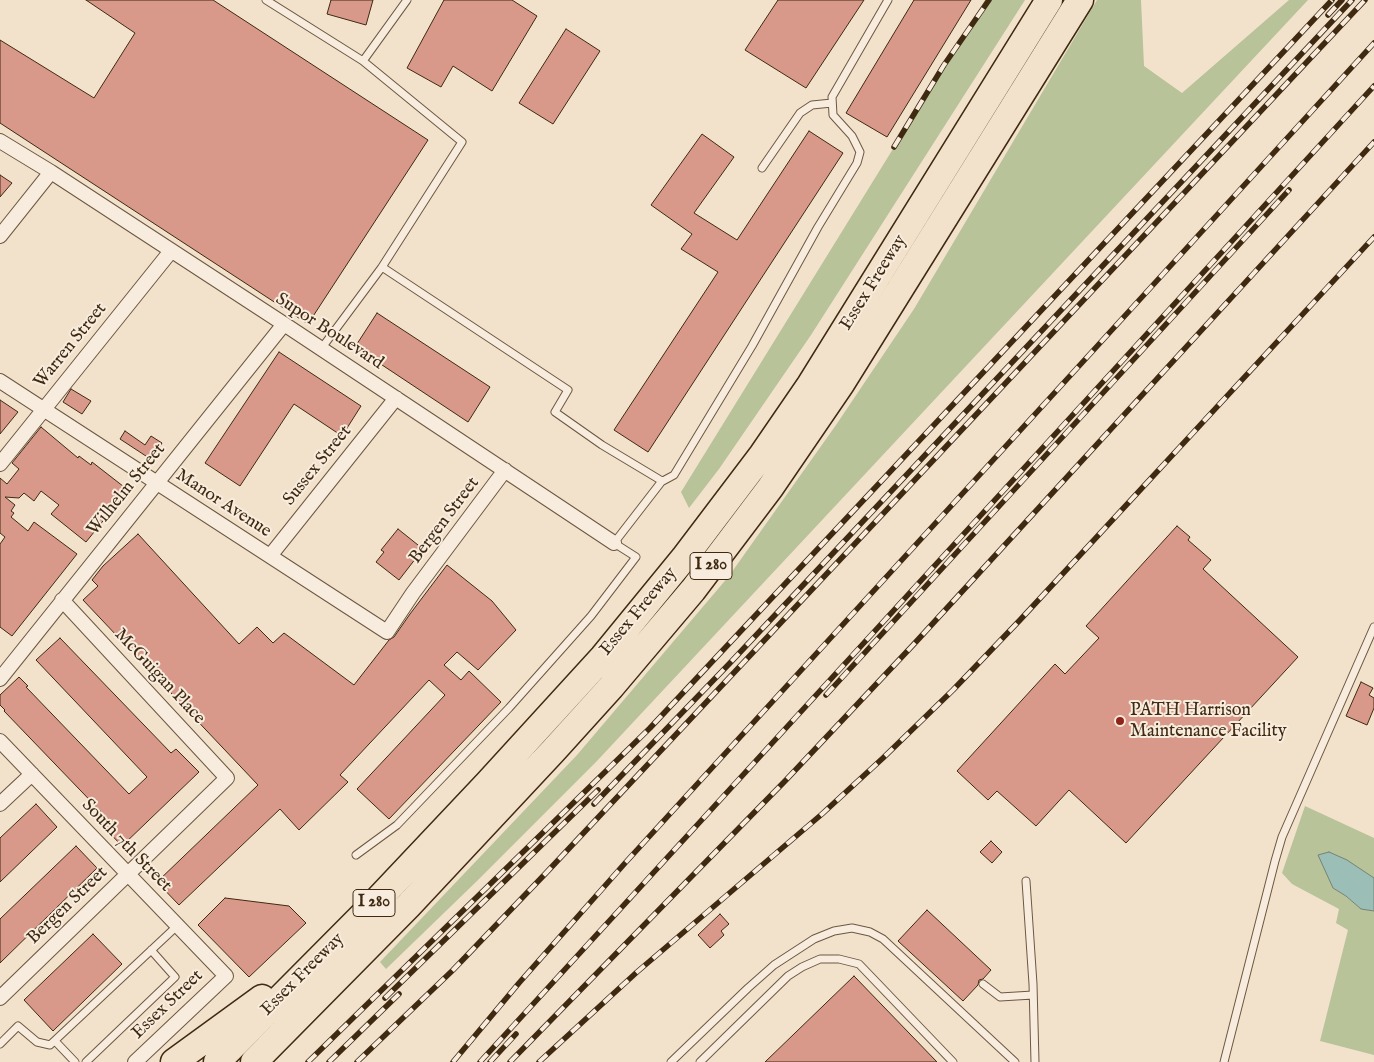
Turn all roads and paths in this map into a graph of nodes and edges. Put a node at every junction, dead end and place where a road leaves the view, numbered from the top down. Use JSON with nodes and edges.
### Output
{"nodes":[{"id":1,"x":266,"y":0,"type":"edge"},
{"id":2,"x":407,"y":0,"type":"edge"},
{"id":3,"x":888,"y":0,"type":"edge"},
{"id":4,"x":1049,"y":0,"type":"edge"},
{"id":5,"x":1080,"y":0,"type":"edge"},
{"id":6,"x":363,"y":60,"type":"junction"},
{"id":7,"x":832,"y":103,"type":"junction"},
{"id":8,"x":0,"y":142,"type":"edge"},
{"id":9,"x":762,"y":168,"type":"dead end"},
{"id":10,"x":50,"y":172,"type":"junction"},
{"id":11,"x":0,"y":236,"type":"edge"},
{"id":12,"x":171,"y":251,"type":"junction"},
{"id":13,"x":382,"y":267,"type":"junction"},
{"id":14,"x":284,"y":324,"type":"junction"},
{"id":15,"x":321,"y":349,"type":"junction"},
{"id":16,"x":0,"y":381,"type":"edge"},
{"id":17,"x":396,"y":398,"type":"junction"},
{"id":18,"x":44,"y":410,"type":"junction"},
{"id":19,"x":0,"y":464,"type":"edge"},
{"id":20,"x":505,"y":470,"type":"junction"},
{"id":21,"x":661,"y":482,"type":"junction"},
{"id":22,"x":156,"y":483,"type":"junction"},
{"id":23,"x":614,"y":543,"type":"junction"},
{"id":24,"x":270,"y":556,"type":"junction"},
{"id":25,"x":413,"y":593,"type":"joint"},
{"id":26,"x":62,"y":600,"type":"junction"},
{"id":27,"x":1374,"y":626,"type":"edge"},
{"id":28,"x":0,"y":679,"type":"edge"},
{"id":29,"x":0,"y":742,"type":"edge"},
{"id":30,"x":32,"y":774,"type":"junction"},
{"id":31,"x":227,"y":778,"type":"joint"},
{"id":32,"x":0,"y":804,"type":"edge"},
{"id":33,"x":356,"y":855,"type":"dead end"},
{"id":34,"x":128,"y":874,"type":"junction"},
{"id":35,"x":1026,"y":881,"type":"dead end"},
{"id":36,"x":177,"y":926,"type":"junction"},
{"id":37,"x":150,"y":950,"type":"junction"},
{"id":38,"x":304,"y":974,"type":"junction"},
{"id":39,"x":226,"y":976,"type":"joint"},
{"id":40,"x":983,"y":984,"type":"dead end"},
{"id":41,"x":1033,"y":994,"type":"junction"},
{"id":42,"x":0,"y":998,"type":"edge"},
{"id":43,"x":55,"y":1041,"type":"junction"},
{"id":44,"x":0,"y":1044,"type":"edge"},
{"id":45,"x":75,"y":1062,"type":"edge"},
{"id":46,"x":86,"y":1062,"type":"edge"},
{"id":47,"x":136,"y":1062,"type":"edge"},
{"id":48,"x":174,"y":1062,"type":"edge"},
{"id":49,"x":217,"y":1062,"type":"edge"},
{"id":50,"x":254,"y":1062,"type":"edge"},
{"id":51,"x":671,"y":1062,"type":"edge"},
{"id":52,"x":700,"y":1062,"type":"edge"},
{"id":53,"x":953,"y":1062,"type":"edge"},
{"id":54,"x":1015,"y":1062,"type":"edge"},
{"id":55,"x":1035,"y":1062,"type":"edge"},
{"id":56,"x":1224,"y":1062,"type":"edge"}],
"edges":[{"from":1,"to":6,"type":"lane"},
{"from":2,"to":6,"type":"lane"},
{"from":3,"to":7,"type":"lane"},
{"from":4,"to":38,"type":"highway","name":"Essex Freeway","number":"I 280"},
{"from":5,"to":50,"type":"highway","name":"Essex Freeway","number":"I 280"},
{"from":6,"to":13,"type":"lane"},
{"from":7,"to":9,"type":"lane"},
{"from":7,"to":21,"type":"lane"},
{"from":8,"to":10,"type":"street","name":"Supor Boulevard"},
{"from":10,"to":11,"type":"street"},
{"from":10,"to":12,"type":"street","name":"Supor Boulevard"},
{"from":12,"to":14,"type":"street","name":"Supor Boulevard"},
{"from":12,"to":18,"type":"street","name":"Warren Street"},
{"from":13,"to":15,"type":"lane"},
{"from":13,"to":21,"type":"lane"},
{"from":14,"to":15,"type":"street","name":"Supor Boulevard"},
{"from":14,"to":22,"type":"street","name":"Wilhelm Street"},
{"from":15,"to":17,"type":"street","name":"Supor Boulevard"},
{"from":16,"to":18,"type":"street","name":"Manor Avenue"},
{"from":17,"to":20,"type":"street","name":"Supor Boulevard"},
{"from":17,"to":24,"type":"street","name":"Sussex Street"},
{"from":18,"to":19,"type":"street","name":"Warren Street"},
{"from":18,"to":22,"type":"street","name":"Manor Avenue"},
{"from":20,"to":23,"type":"street","name":"Supor Boulevard"},
{"from":20,"to":25,"type":"street","name":"Bergen Street"},
{"from":21,"to":23,"type":"lane"},
{"from":22,"to":24,"type":"street","name":"Manor Avenue"},
{"from":22,"to":26,"type":"street","name":"Wilhelm Street"},
{"from":23,"to":33,"type":"lane","name":"Supor Boulevard"},
{"from":24,"to":25,"type":"street","name":"Manor Avenue"},
{"from":26,"to":28,"type":"street","name":"Wilhelm Street"},
{"from":26,"to":31,"type":"street","name":"McGuigan Place"},
{"from":27,"to":56,"type":"lane"},
{"from":29,"to":30,"type":"street","name":"South 7th Street"},
{"from":30,"to":32,"type":"street"},
{"from":30,"to":34,"type":"street","name":"South 7th Street"},
{"from":31,"to":34,"type":"street","name":"Bergen Street"},
{"from":34,"to":36,"type":"street","name":"South 7th Street"},
{"from":34,"to":42,"type":"street","name":"Bergen Street"},
{"from":35,"to":41,"type":"lane"},
{"from":36,"to":37,"type":"lane"},
{"from":36,"to":39,"type":"street","name":"South 7th Street"},
{"from":37,"to":43,"type":"lane"},
{"from":37,"to":46,"type":"lane"},
{"from":38,"to":48,"type":"highway"},
{"from":38,"to":49,"type":"highway","name":"Essex Freeway","number":"I 280"},
{"from":39,"to":47,"type":"street","name":"Essex Street"},
{"from":40,"to":41,"type":"lane"},
{"from":41,"to":55,"type":"lane"},
{"from":43,"to":44,"type":"lane"},
{"from":43,"to":45,"type":"lane"},
{"from":51,"to":54,"type":"lane"},
{"from":52,"to":53,"type":"lane"}]}
